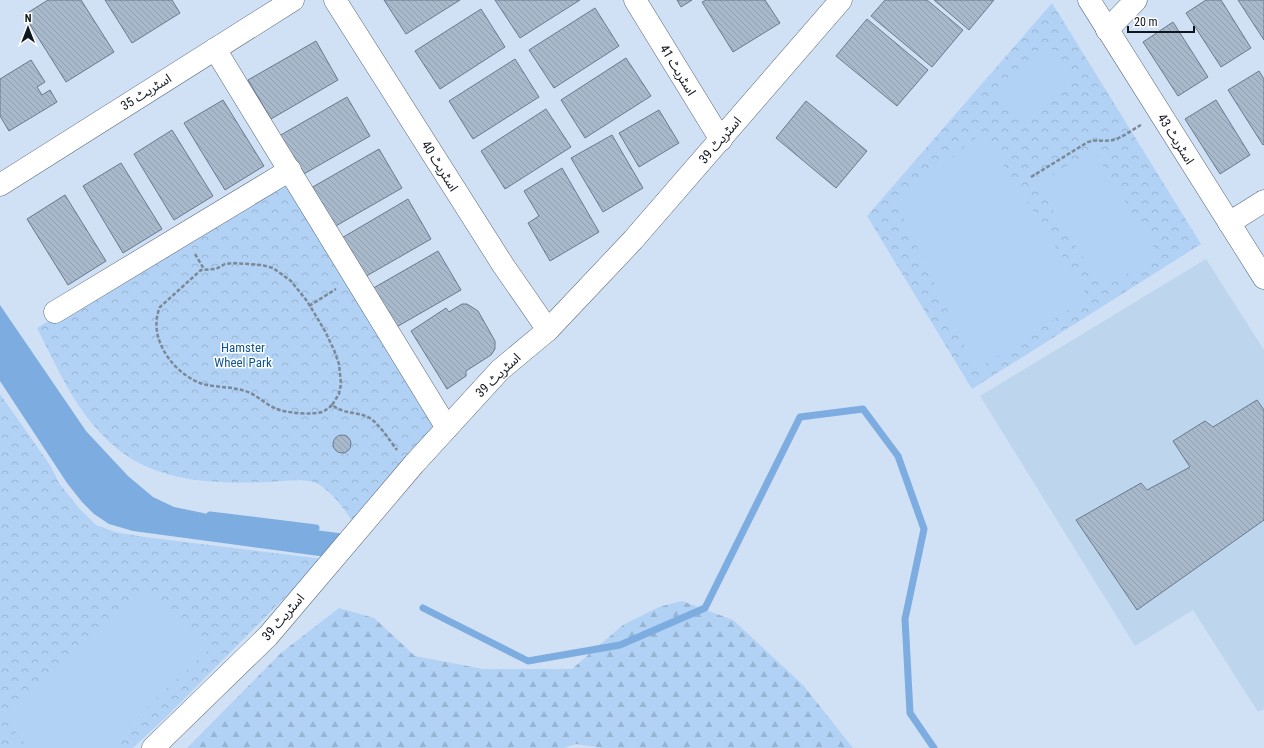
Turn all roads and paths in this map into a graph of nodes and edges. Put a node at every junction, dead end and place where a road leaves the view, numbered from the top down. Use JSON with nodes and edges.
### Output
{"nodes":[{"id":1,"x":293,"y":0,"type":"edge"},
{"id":2,"x":335,"y":0,"type":"edge"},
{"id":3,"x":635,"y":0,"type":"edge"},
{"id":4,"x":841,"y":0,"type":"edge"},
{"id":5,"x":1089,"y":0,"type":"edge"},
{"id":6,"x":1136,"y":0,"type":"edge"},
{"id":7,"x":1107,"y":30,"type":"junction"},
{"id":8,"x":215,"y":49,"type":"junction"},
{"id":9,"x":1160,"y":113,"type":"junction"},
{"id":10,"x":721,"y":140,"type":"junction"},
{"id":11,"x":290,"y":170,"type":"junction"},
{"id":12,"x":1031,"y":177,"type":"dead end"},
{"id":13,"x":0,"y":185,"type":"edge"},
{"id":14,"x":1264,"y":201,"type":"edge"},
{"id":15,"x":1229,"y":223,"type":"junction"},
{"id":16,"x":355,"y":277,"type":"junction"},
{"id":17,"x":1264,"y":278,"type":"edge"},
{"id":18,"x":309,"y":306,"type":"junction"},
{"id":19,"x":55,"y":312,"type":"dead end"},
{"id":20,"x":548,"y":330,"type":"junction"},
{"id":21,"x":332,"y":405,"type":"junction"},
{"id":22,"x":447,"y":428,"type":"junction"},
{"id":23,"x":414,"y":464,"type":"junction"},
{"id":24,"x":153,"y":748,"type":"edge"}],
"edges":[{"from":1,"to":8,"type":"street","name":"اسٹریٹ 35"},
{"from":2,"to":20,"type":"street","name":"اسٹریٹ 40"},
{"from":3,"to":10,"type":"street","name":"اسٹریٹ 41"},
{"from":4,"to":10,"type":"street","name":"اسٹریٹ 39"},
{"from":5,"to":7,"type":"street","name":"اسٹریٹ 43"},
{"from":6,"to":7,"type":"street"},
{"from":7,"to":9,"type":"street","name":"اسٹریٹ 43"},
{"from":8,"to":11,"type":"street"},
{"from":8,"to":13,"type":"street","name":"اسٹریٹ 35"},
{"from":9,"to":12,"type":"path"},
{"from":9,"to":15,"type":"street","name":"اسٹریٹ 43"},
{"from":10,"to":20,"type":"street","name":"اسٹریٹ 39"},
{"from":11,"to":16,"type":"street"},
{"from":11,"to":19,"type":"street"},
{"from":14,"to":15,"type":"street"},
{"from":15,"to":17,"type":"street","name":"اسٹریٹ 43"},
{"from":16,"to":18,"type":"path"},
{"from":16,"to":22,"type":"street"},
{"from":18,"to":21,"type":"path"},
{"from":18,"to":21,"type":"path"},
{"from":20,"to":22,"type":"street","name":"اسٹریٹ 39"},
{"from":21,"to":23,"type":"path"},
{"from":22,"to":23,"type":"street","name":"اسٹریٹ 39"},
{"from":23,"to":24,"type":"street","name":"اسٹریٹ 39"}]}
